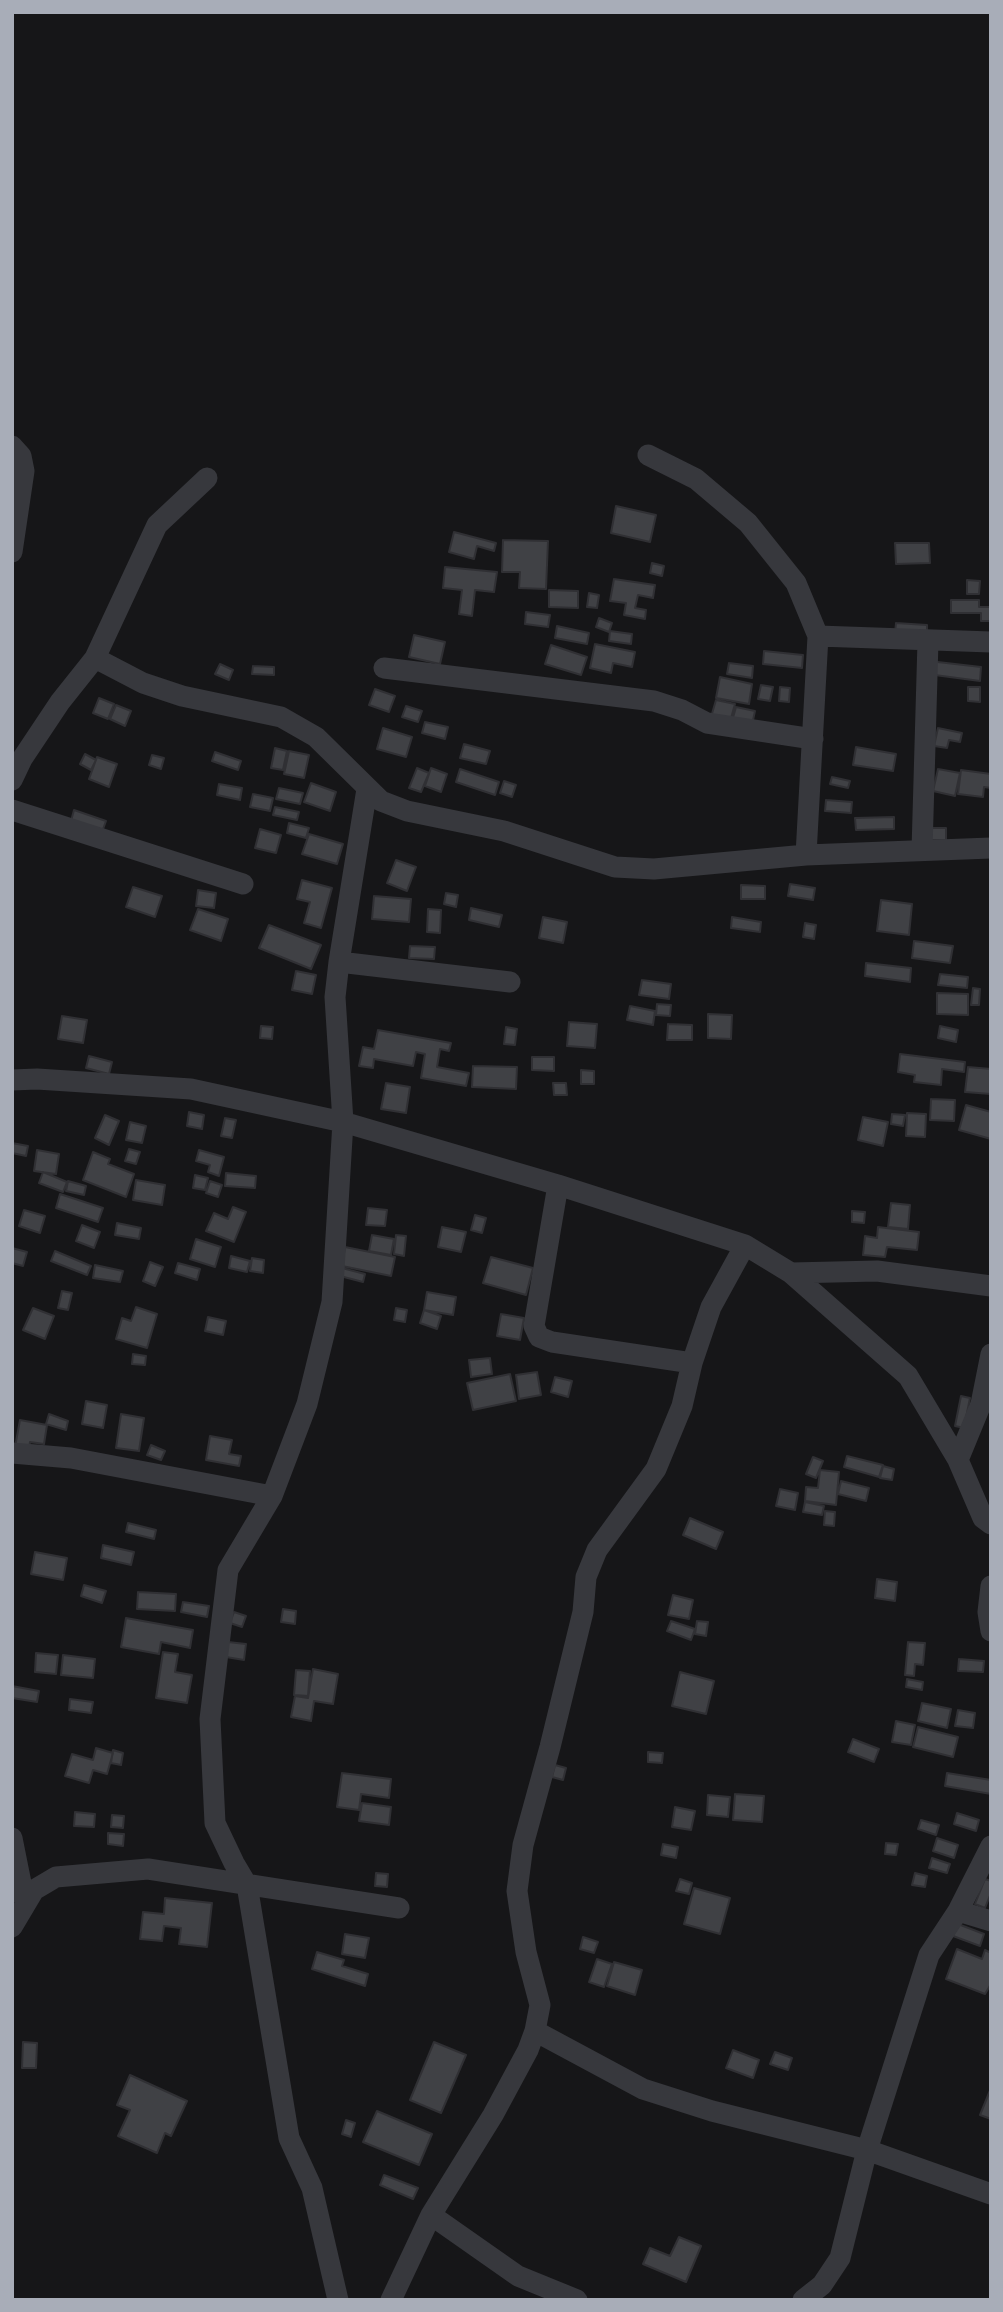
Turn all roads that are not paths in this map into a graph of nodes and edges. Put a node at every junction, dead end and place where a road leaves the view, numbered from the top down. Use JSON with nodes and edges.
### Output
{"nodes":[{"id":1,"x":12,"y":446,"type":"edge"},
{"id":2,"x":648,"y":455,"type":"dead end"},
{"id":3,"x":207,"y":478,"type":"dead end"},
{"id":4,"x":12,"y":552,"type":"edge"},
{"id":5,"x":818,"y":636,"type":"junction"},
{"id":6,"x":928,"y":641,"type":"junction"},
{"id":7,"x":991,"y":642,"type":"edge"},
{"id":8,"x":95,"y":658,"type":"junction"},
{"id":9,"x":384,"y":668,"type":"dead end"},
{"id":10,"x":813,"y":739,"type":"junction"},
{"id":11,"x":15,"y":752,"type":"edge"},
{"id":12,"x":12,"y":780,"type":"edge"},
{"id":13,"x":367,"y":789,"type":"junction"},
{"id":14,"x":12,"y":810,"type":"edge"},
{"id":15,"x":991,"y":848,"type":"edge"},
{"id":16,"x":922,"y":850,"type":"junction"},
{"id":17,"x":806,"y":855,"type":"junction"},
{"id":18,"x":243,"y":884,"type":"dead end"},
{"id":19,"x":339,"y":961,"type":"junction"},
{"id":20,"x":510,"y":982,"type":"dead end"},
{"id":21,"x":12,"y":1080,"type":"edge"},
{"id":22,"x":343,"y":1122,"type":"junction"},
{"id":23,"x":558,"y":1185,"type":"junction"},
{"id":24,"x":745,"y":1245,"type":"junction"},
{"id":25,"x":791,"y":1273,"type":"junction"},
{"id":26,"x":991,"y":1286,"type":"edge"},
{"id":27,"x":991,"y":1354,"type":"edge"},
{"id":28,"x":692,"y":1363,"type":"junction"},
{"id":29,"x":12,"y":1453,"type":"edge"},
{"id":30,"x":958,"y":1460,"type":"junction"},
{"id":31,"x":272,"y":1496,"type":"junction"},
{"id":32,"x":991,"y":1524,"type":"edge"},
{"id":33,"x":991,"y":1586,"type":"edge"},
{"id":34,"x":991,"y":1631,"type":"edge"},
{"id":35,"x":12,"y":1838,"type":"edge"},
{"id":36,"x":991,"y":1846,"type":"edge"},
{"id":37,"x":247,"y":1885,"type":"junction"},
{"id":38,"x":25,"y":1903,"type":"junction"},
{"id":39,"x":399,"y":1908,"type":"dead end"},
{"id":40,"x":958,"y":1910,"type":"junction"},
{"id":41,"x":991,"y":1921,"type":"edge"},
{"id":42,"x":12,"y":1927,"type":"edge"},
{"id":43,"x":535,"y":2031,"type":"junction"},
{"id":44,"x":867,"y":2150,"type":"junction"},
{"id":45,"x":991,"y":2194,"type":"edge"},
{"id":46,"x":432,"y":2215,"type":"junction"},
{"id":47,"x":338,"y":2300,"type":"edge"},
{"id":48,"x":391,"y":2300,"type":"edge"},
{"id":49,"x":577,"y":2300,"type":"edge"},
{"id":50,"x":803,"y":2300,"type":"edge"}],
"edges":[{"from":1,"to":4,"type":"street"},
{"from":2,"to":5,"type":"street"},
{"from":3,"to":8,"type":"street"},
{"from":5,"to":6,"type":"street"},
{"from":5,"to":10,"type":"street"},
{"from":6,"to":7,"type":"street"},
{"from":6,"to":16,"type":"street"},
{"from":8,"to":11,"type":"street"},
{"from":8,"to":13,"type":"street"},
{"from":9,"to":10,"type":"street"},
{"from":10,"to":17,"type":"street"},
{"from":11,"to":12,"type":"street"},
{"from":13,"to":17,"type":"street"},
{"from":13,"to":19,"type":"street"},
{"from":14,"to":18,"type":"street"},
{"from":15,"to":16,"type":"street"},
{"from":16,"to":17,"type":"street"},
{"from":19,"to":20,"type":"street"},
{"from":19,"to":22,"type":"street"},
{"from":21,"to":22,"type":"street"},
{"from":22,"to":23,"type":"street"},
{"from":22,"to":31,"type":"street"},
{"from":23,"to":24,"type":"street"},
{"from":23,"to":28,"type":"street"},
{"from":24,"to":25,"type":"street"},
{"from":24,"to":28,"type":"street"},
{"from":25,"to":26,"type":"street"},
{"from":25,"to":30,"type":"street"},
{"from":27,"to":30,"type":"street"},
{"from":28,"to":43,"type":"street"},
{"from":29,"to":31,"type":"street"},
{"from":30,"to":32,"type":"street"},
{"from":31,"to":37,"type":"street"},
{"from":33,"to":34,"type":"street"},
{"from":35,"to":38,"type":"street"},
{"from":36,"to":40,"type":"street"},
{"from":37,"to":38,"type":"street"},
{"from":37,"to":39,"type":"street"},
{"from":37,"to":47,"type":"street"},
{"from":38,"to":42,"type":"street"},
{"from":40,"to":41,"type":"street"},
{"from":40,"to":44,"type":"street"},
{"from":43,"to":44,"type":"street"},
{"from":43,"to":46,"type":"street"},
{"from":44,"to":45,"type":"street"},
{"from":44,"to":50,"type":"street"},
{"from":46,"to":48,"type":"street"},
{"from":46,"to":49,"type":"street"}]}
